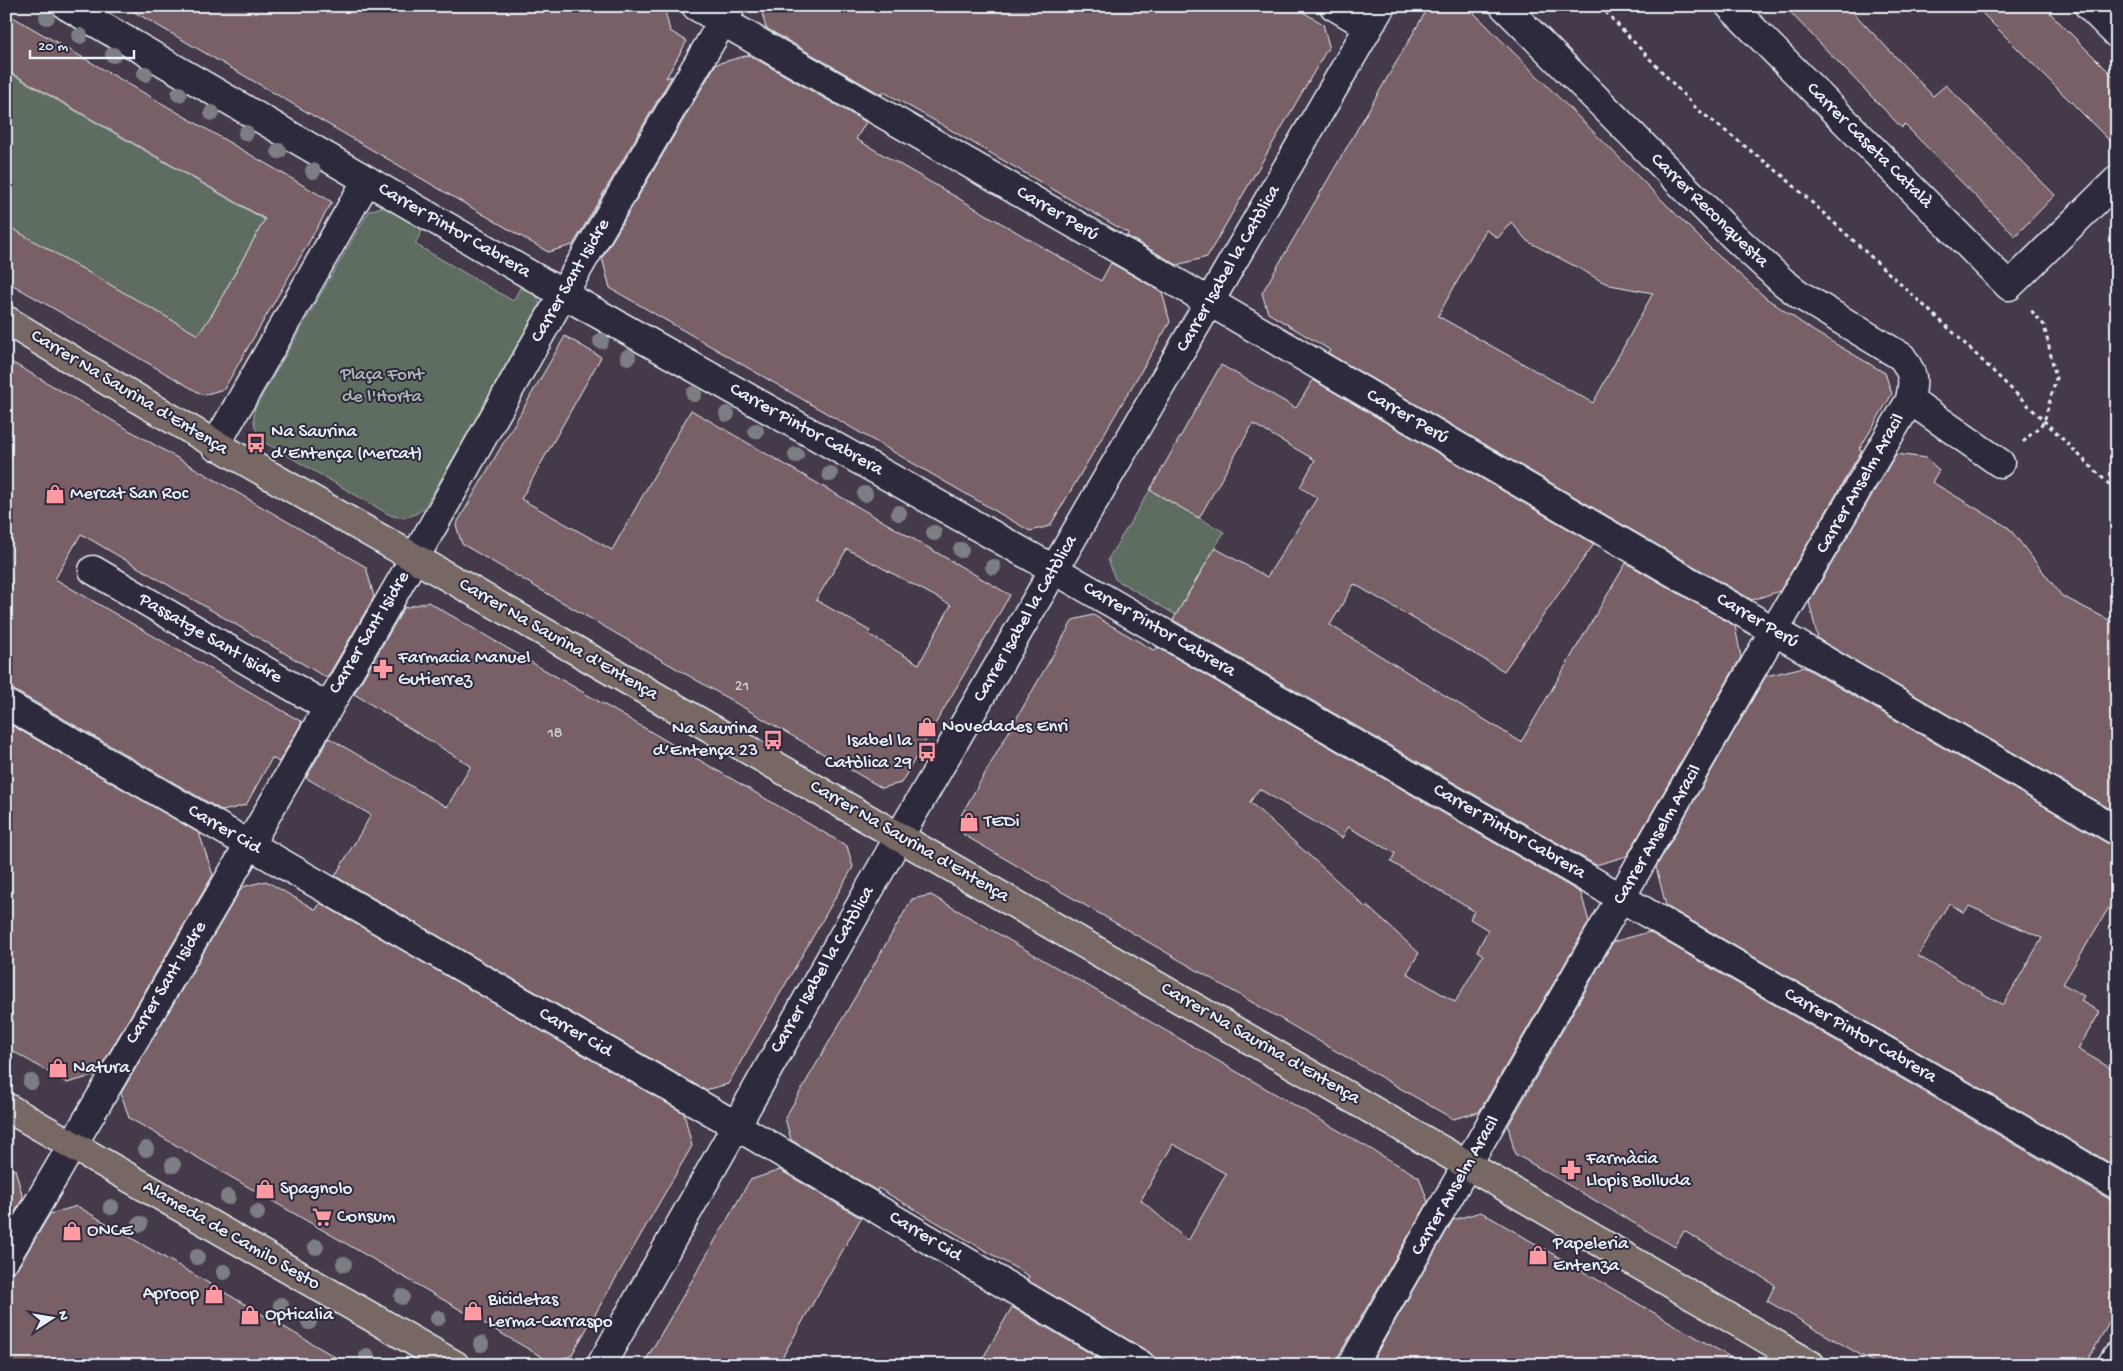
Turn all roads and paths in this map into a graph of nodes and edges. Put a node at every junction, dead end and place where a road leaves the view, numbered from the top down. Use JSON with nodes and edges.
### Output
{"nodes":[{"id":1,"x":67,"y":6,"type":"edge"},
{"id":2,"x":696,"y":6,"type":"edge"},
{"id":3,"x":1334,"y":6,"type":"edge"},
{"id":4,"x":1504,"y":6,"type":"edge"},
{"id":5,"x":1600,"y":6,"type":"edge"},
{"id":6,"x":1730,"y":6,"type":"edge"},
{"id":7,"x":2089,"y":6,"type":"edge"},
{"id":8,"x":727,"y":14,"type":"edge"},
{"id":9,"x":1374,"y":16,"type":"edge"},
{"id":10,"x":2117,"y":34,"type":"edge"},
{"id":11,"x":367,"y":180,"type":"junction"},
{"id":12,"x":2117,"y":180,"type":"edge"},
{"id":13,"x":2009,"y":286,"type":"junction"},
{"id":14,"x":563,"y":294,"type":"junction"},
{"id":15,"x":1210,"y":302,"type":"junction"},
{"id":16,"x":6,"y":320,"type":"edge"},
{"id":17,"x":1910,"y":400,"type":"junction"},
{"id":18,"x":2044,"y":422,"type":"junction"},
{"id":19,"x":215,"y":446,"type":"junction"},
{"id":20,"x":2000,"y":463,"type":"dead end"},
{"id":21,"x":2117,"y":492,"type":"edge"},
{"id":22,"x":415,"y":558,"type":"junction"},
{"id":23,"x":93,"y":570,"type":"dead end"},
{"id":24,"x":1055,"y":570,"type":"junction"},
{"id":25,"x":1774,"y":630,"type":"junction"},
{"id":26,"x":6,"y":704,"type":"edge"},
{"id":27,"x":327,"y":707,"type":"junction"},
{"id":28,"x":2117,"y":830,"type":"edge"},
{"id":29,"x":899,"y":837,"type":"junction"},
{"id":30,"x":249,"y":845,"type":"junction"},
{"id":31,"x":1622,"y":897,"type":"junction"},
{"id":32,"x":6,"y":1107,"type":"edge"},
{"id":33,"x":735,"y":1125,"type":"junction"},
{"id":34,"x":72,"y":1145,"type":"junction"},
{"id":35,"x":1469,"y":1164,"type":"junction"},
{"id":36,"x":2117,"y":1185,"type":"edge"},
{"id":37,"x":6,"y":1258,"type":"edge"},
{"id":38,"x":2117,"y":1356,"type":"edge"},
{"id":39,"x":455,"y":1365,"type":"edge"},
{"id":40,"x":602,"y":1365,"type":"edge"},
{"id":41,"x":1141,"y":1365,"type":"edge"},
{"id":42,"x":1352,"y":1365,"type":"edge"},
{"id":43,"x":1811,"y":1365,"type":"edge"},
{"id":44,"x":2111,"y":1365,"type":"edge"}],
"edges":[{"from":1,"to":11,"type":"street","name":"Carrer Pintor Cabrera"},
{"from":2,"to":8,"type":"street","name":"Carrer Perú"},
{"from":3,"to":9,"type":"street"},
{"from":4,"to":17,"type":"street","name":"Carrer Reconquesta"},
{"from":5,"to":18,"type":"path"},
{"from":6,"to":13,"type":"street","name":"Carrer Caseta Català"},
{"from":7,"to":10,"type":"street"},
{"from":8,"to":14,"type":"street","name":"Carrer Sant Isidre"},
{"from":8,"to":15,"type":"street","name":"Carrer Perú"},
{"from":9,"to":15,"type":"street","name":"Carrer Isabel la Catòlica"},
{"from":11,"to":14,"type":"street","name":"Carrer Pintor Cabrera"},
{"from":11,"to":19,"type":"street"},
{"from":12,"to":13,"type":"street"},
{"from":13,"to":18,"type":"path"},
{"from":14,"to":22,"type":"street","name":"Carrer Sant Isidre"},
{"from":14,"to":24,"type":"street","name":"Carrer Pintor Cabrera"},
{"from":15,"to":24,"type":"street","name":"Carrer Isabel la Catòlica"},
{"from":15,"to":25,"type":"street","name":"Carrer Perú"},
{"from":16,"to":19,"type":"main road","name":"Carrer Na Saurina d'Entença"},
{"from":17,"to":20,"type":"street","name":"Carrer Anselm Aracil"},
{"from":17,"to":25,"type":"street","name":"Carrer Anselm Aracil"},
{"from":18,"to":21,"type":"path"},
{"from":19,"to":22,"type":"main road","name":"Carrer Na Saurina d'Entença"},
{"from":22,"to":27,"type":"street","name":"Carrer Sant Isidre"},
{"from":22,"to":29,"type":"main road","name":"Carrer Na Saurina d'Entença"},
{"from":23,"to":27,"type":"street","name":"Passatge Sant Isidre"},
{"from":24,"to":29,"type":"street","name":"Carrer Isabel la Catòlica"},
{"from":24,"to":31,"type":"street","name":"Carrer Pintor Cabrera"},
{"from":25,"to":28,"type":"street","name":"Carrer Perú"},
{"from":25,"to":31,"type":"street","name":"Carrer Anselm Aracil"},
{"from":26,"to":30,"type":"street","name":"Carrer Cid"},
{"from":27,"to":30,"type":"street","name":"Carrer Sant Isidre"},
{"from":29,"to":33,"type":"street","name":"Carrer Isabel la Catòlica"},
{"from":29,"to":35,"type":"main road","name":"Carrer Na Saurina d'Entença"},
{"from":30,"to":33,"type":"street","name":"Carrer Cid"},
{"from":30,"to":34,"type":"street","name":"Carrer Sant Isidre"},
{"from":31,"to":35,"type":"street","name":"Carrer Anselm Aracil"},
{"from":31,"to":36,"type":"street","name":"Carrer Pintor Cabrera"},
{"from":32,"to":34,"type":"main road","name":"Alameda de Camilo Sesto"},
{"from":33,"to":40,"type":"street","name":"Carrer Isabel la Catòlica"},
{"from":33,"to":41,"type":"street","name":"Carrer Cid"},
{"from":34,"to":37,"type":"street","name":"Carrer Sant Isidre"},
{"from":34,"to":39,"type":"main road","name":"Alameda de Camilo Sesto"},
{"from":35,"to":42,"type":"street","name":"Carrer Anselm Aracil"},
{"from":35,"to":43,"type":"main road","name":"Carrer Na Saurina d'Entença"},
{"from":38,"to":44,"type":"street"}]}
